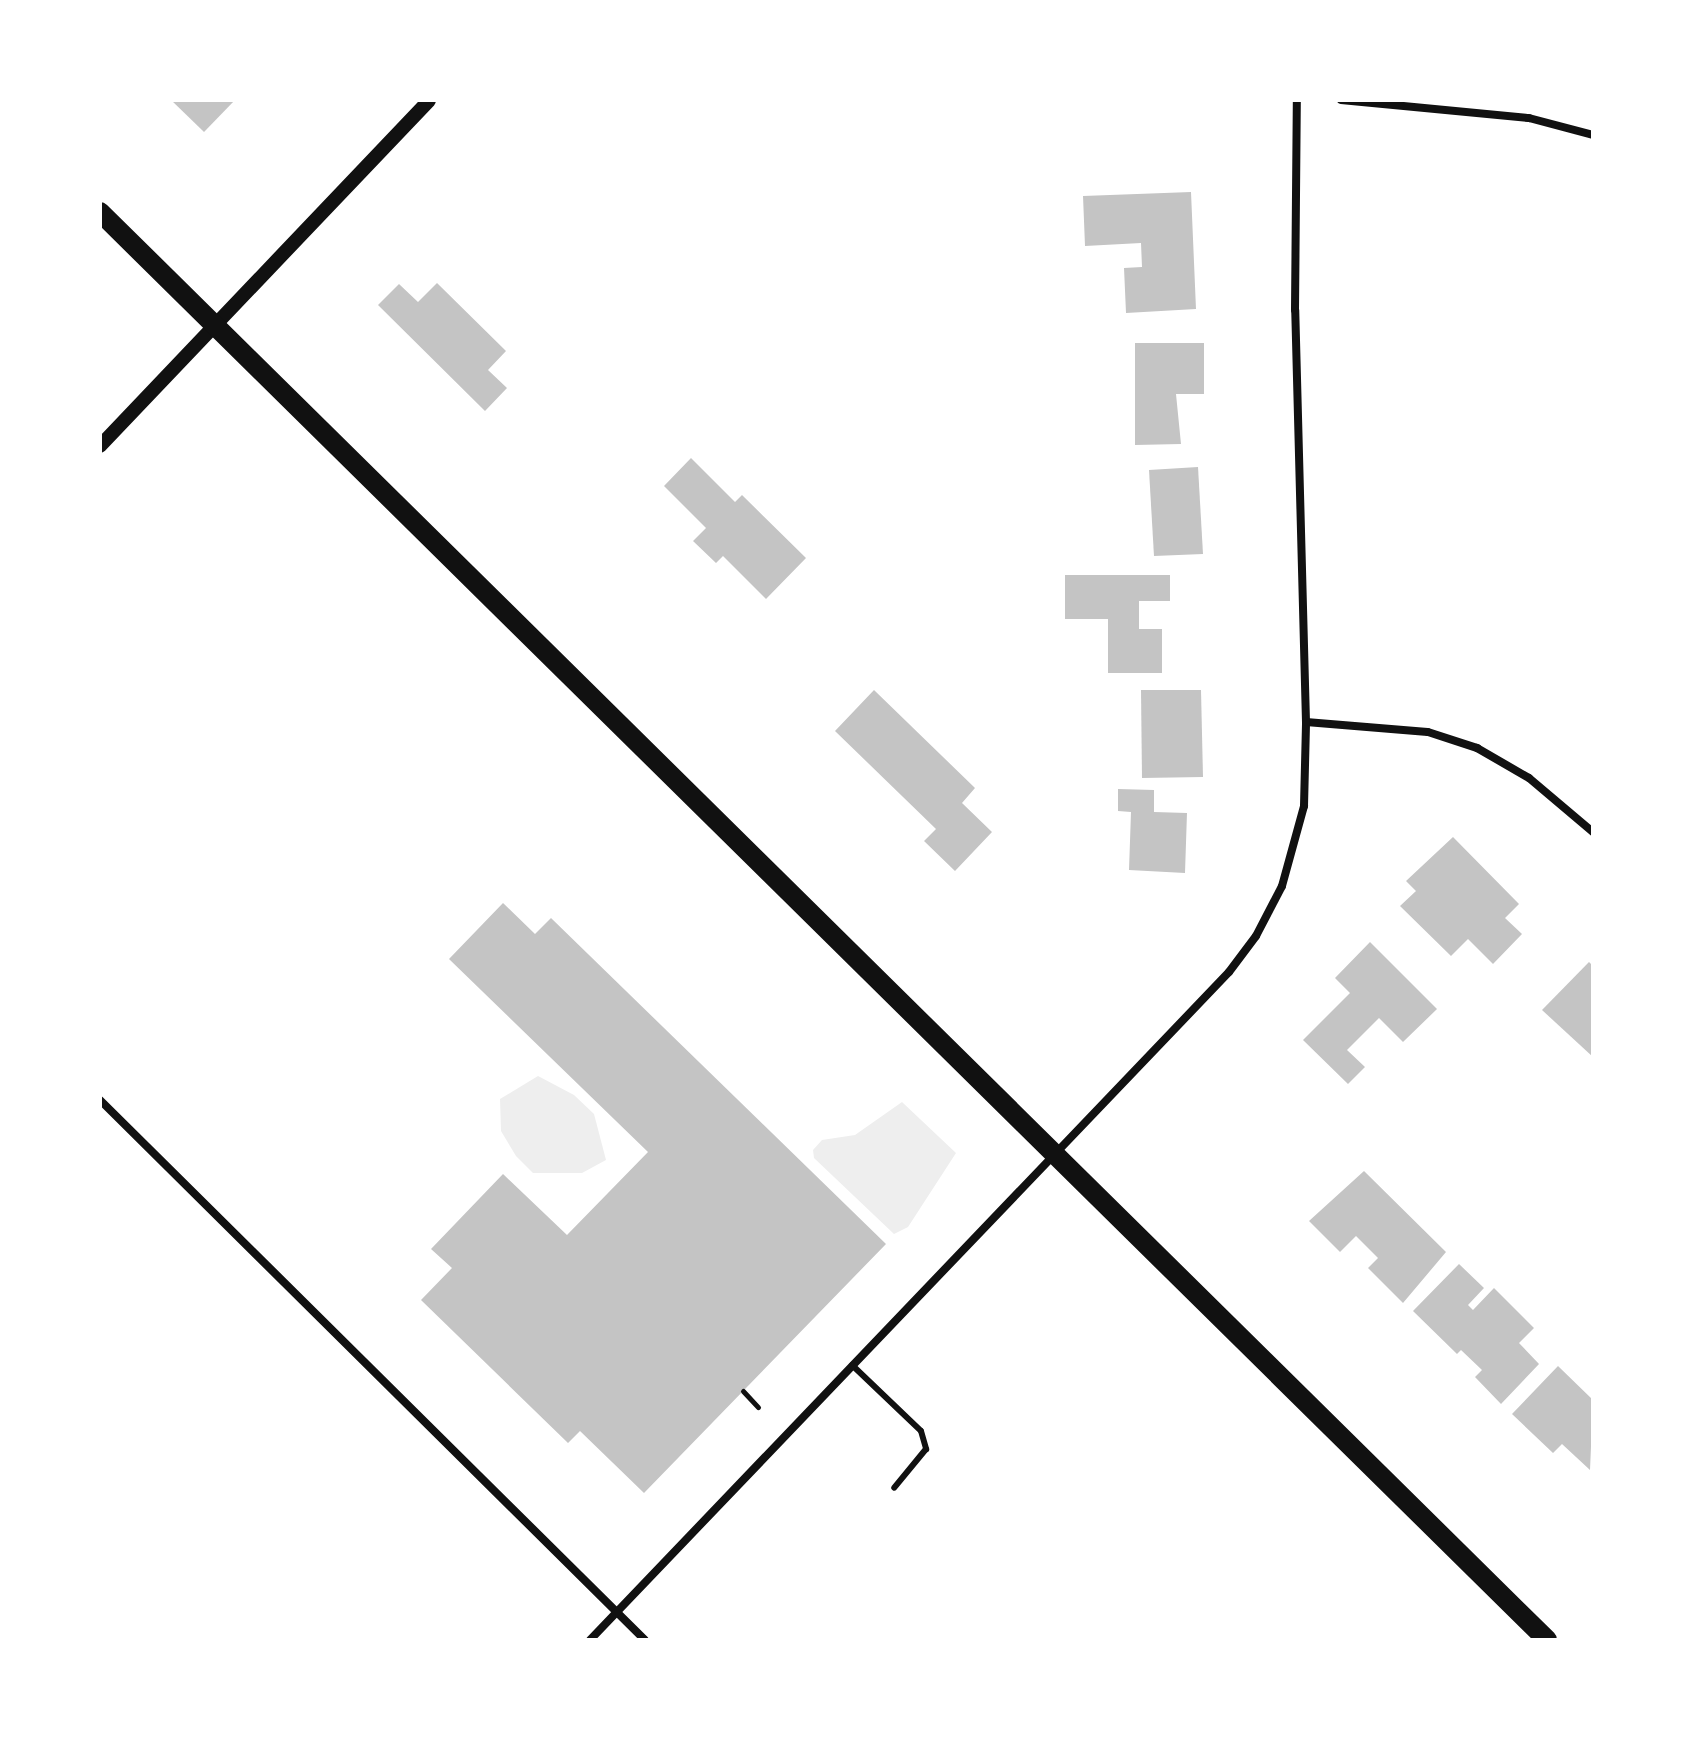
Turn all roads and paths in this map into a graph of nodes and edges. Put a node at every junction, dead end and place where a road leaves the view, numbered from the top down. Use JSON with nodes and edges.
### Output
{"nodes":[{"id":1,"x":429,"y":100,"type":"edge"},
{"id":2,"x":1297,"y":100,"type":"edge"},
{"id":3,"x":1341,"y":100,"type":"edge"},
{"id":4,"x":1593,"y":135,"type":"edge"},
{"id":5,"x":100,"y":212,"type":"edge"},
{"id":6,"x":214,"y":325,"type":"junction"},
{"id":7,"x":100,"y":446,"type":"edge"},
{"id":8,"x":1306,"y":722,"type":"junction"},
{"id":9,"x":1593,"y":832,"type":"edge"},
{"id":10,"x":100,"y":1100,"type":"edge"},
{"id":11,"x":1053,"y":1153,"type":"junction"},
{"id":12,"x":852,"y":1365,"type":"junction"},
{"id":13,"x":743,"y":1391,"type":"dead end"},
{"id":14,"x":758,"y":1407,"type":"dead end"},
{"id":15,"x":894,"y":1488,"type":"dead end"},
{"id":16,"x":616,"y":1612,"type":"junction"},
{"id":17,"x":590,"y":1640,"type":"edge"},
{"id":18,"x":645,"y":1640,"type":"edge"},
{"id":19,"x":1547,"y":1640,"type":"edge"}],
"edges":[{"from":1,"to":6,"type":"street"},
{"from":2,"to":8,"type":"street"},
{"from":3,"to":4,"type":"street"},
{"from":5,"to":6,"type":"main road"},
{"from":6,"to":7,"type":"street"},
{"from":6,"to":11,"type":"main road"},
{"from":8,"to":9,"type":"street"},
{"from":8,"to":11,"type":"street"},
{"from":10,"to":16,"type":"street"},
{"from":11,"to":12,"type":"street"},
{"from":11,"to":19,"type":"main road"},
{"from":12,"to":15,"type":"lane"},
{"from":12,"to":16,"type":"street"},
{"from":13,"to":14,"type":"path"},
{"from":16,"to":17,"type":"street"},
{"from":16,"to":18,"type":"street"}]}
